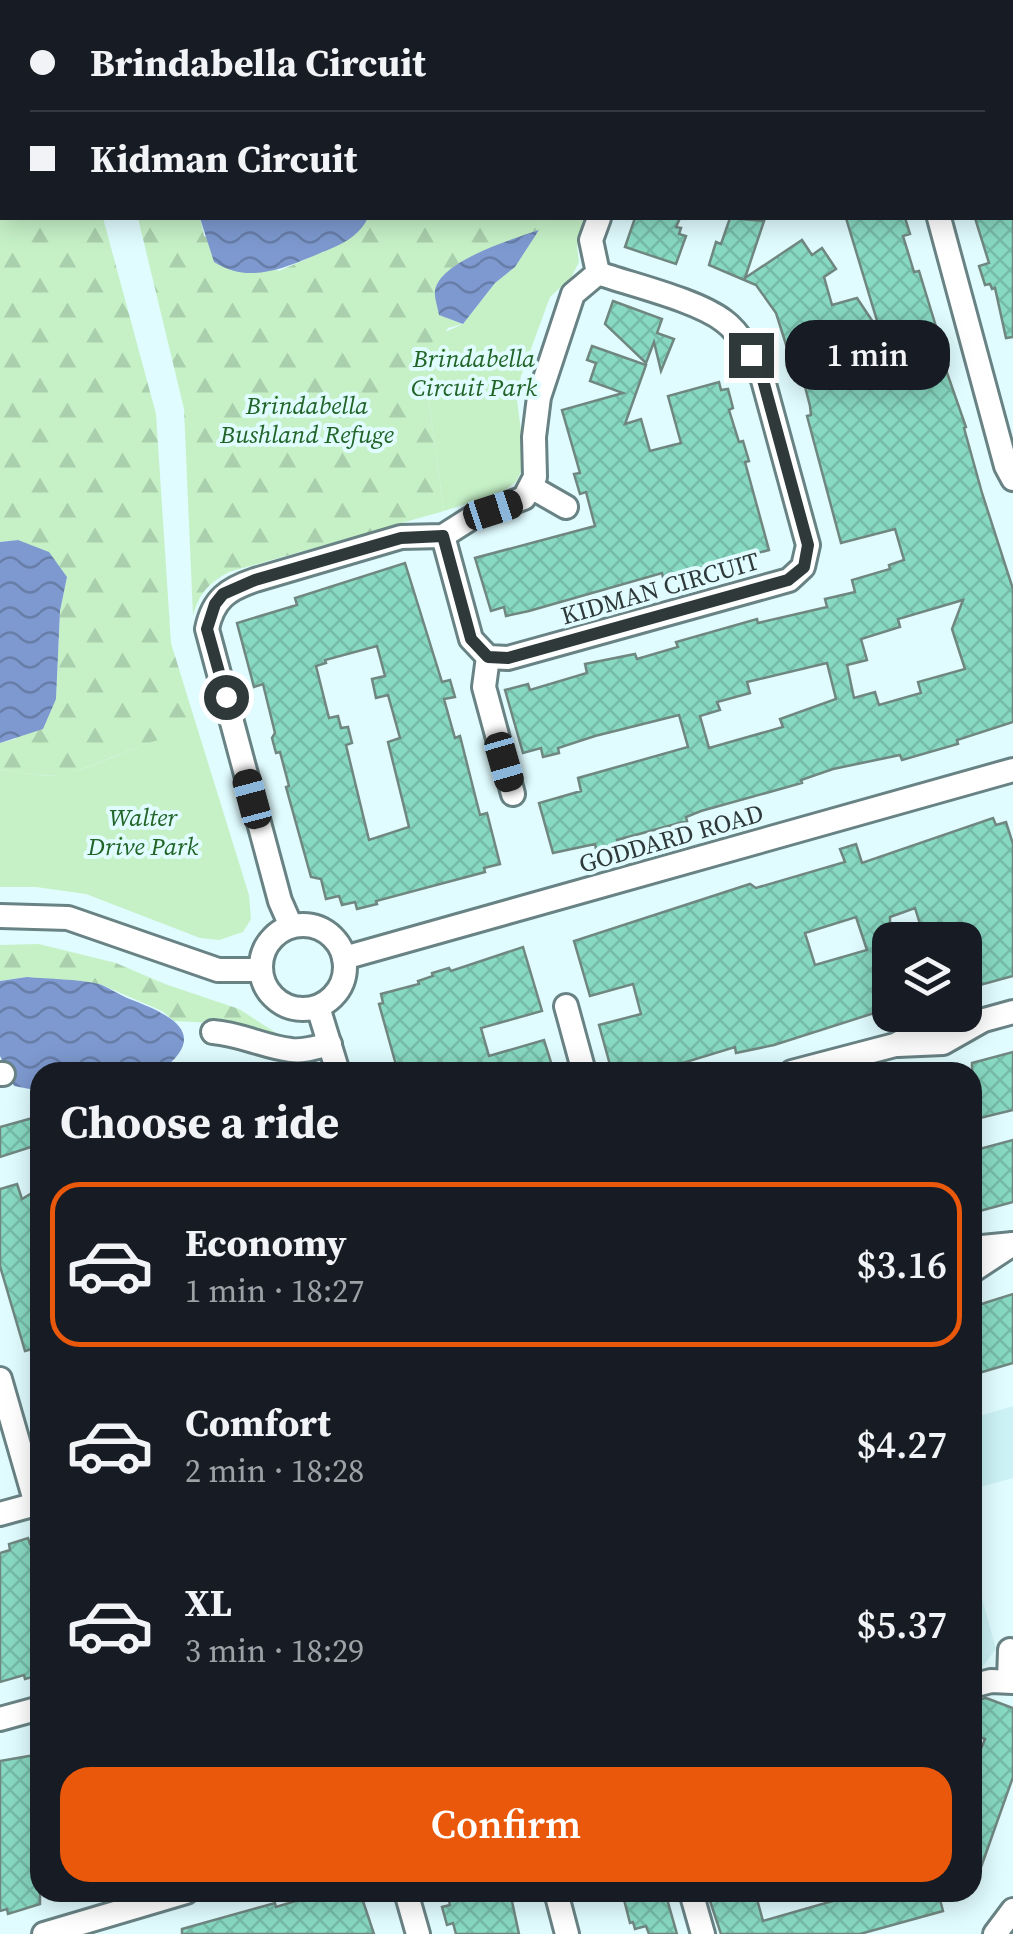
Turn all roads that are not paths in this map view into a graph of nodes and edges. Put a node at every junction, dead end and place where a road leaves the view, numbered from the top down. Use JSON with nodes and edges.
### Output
{"nodes":[{"id":1,"x":598,"y":220,"type":"edge"},
{"id":2,"x":940,"y":220,"type":"edge"},
{"id":3,"x":598,"y":273,"type":"junction"},
{"id":4,"x":1013,"y":479,"type":"edge"},
{"id":5,"x":531,"y":487,"type":"junction"},
{"id":6,"x":566,"y":506,"type":"dead end"},
{"id":7,"x":443,"y":536,"type":"junction"},
{"id":8,"x":488,"y":657,"type":"junction"},
{"id":9,"x":1013,"y":770,"type":"edge"},
{"id":10,"x":513,"y":794,"type":"dead end"},
{"id":11,"x":0,"y":916,"type":"edge"},
{"id":12,"x":291,"y":926,"type":"junction"},
{"id":13,"x":344,"y":958,"type":"junction"},
{"id":14,"x":260,"y":970,"type":"junction"},
{"id":15,"x":566,"y":1006,"type":"dead end"},
{"id":16,"x":318,"y":1007,"type":"junction"},
{"id":17,"x":1013,"y":1012,"type":"edge"},
{"id":18,"x":213,"y":1032,"type":"dead end"},
{"id":19,"x":330,"y":1044,"type":"junction"},
{"id":20,"x":335,"y":1062,"type":"edge"},
{"id":21,"x":581,"y":1062,"type":"edge"},
{"id":22,"x":830,"y":1062,"type":"edge"},
{"id":23,"x":982,"y":1247,"type":"edge"},
{"id":24,"x":982,"y":1264,"type":"edge"},
{"id":25,"x":0,"y":1380,"type":"edge"},
{"id":26,"x":30,"y":1477,"type":"edge"},
{"id":27,"x":30,"y":1505,"type":"edge"},
{"id":28,"x":0,"y":1514,"type":"edge"},
{"id":29,"x":1010,"y":1650,"type":"edge"},
{"id":30,"x":1011,"y":1682,"type":"edge"},
{"id":31,"x":982,"y":1683,"type":"edge"},
{"id":32,"x":30,"y":1711,"type":"edge"},
{"id":33,"x":0,"y":1719,"type":"edge"},
{"id":34,"x":152,"y":1902,"type":"edge"},
{"id":35,"x":409,"y":1902,"type":"edge"},
{"id":36,"x":559,"y":1902,"type":"edge"},
{"id":37,"x":694,"y":1902,"type":"edge"},
{"id":38,"x":1013,"y":1910,"type":"edge"},
{"id":39,"x":44,"y":1934,"type":"edge"},
{"id":40,"x":418,"y":1934,"type":"edge"},
{"id":41,"x":568,"y":1934,"type":"edge"},
{"id":42,"x":704,"y":1934,"type":"edge"},
{"id":43,"x":995,"y":1934,"type":"edge"}],
"edges":[{"from":1,"to":3,"type":"street"},
{"from":2,"to":4,"type":"street"},
{"from":3,"to":5,"type":"street"},
{"from":3,"to":8,"type":"street","name":"KIDMAN CIRCUIT"},
{"from":5,"to":6,"type":"street"},
{"from":5,"to":7,"type":"street"},
{"from":7,"to":8,"type":"street"},
{"from":7,"to":12,"type":"street"},
{"from":8,"to":10,"type":"street"},
{"from":9,"to":13,"type":"street","name":"GODDARD ROAD"},
{"from":11,"to":14,"type":"street"},
{"from":12,"to":13,"type":"street"},
{"from":12,"to":14,"type":"street"},
{"from":13,"to":16,"type":"street"},
{"from":14,"to":16,"type":"street"},
{"from":15,"to":21,"type":"street"},
{"from":16,"to":19,"type":"street"},
{"from":17,"to":22,"type":"street"},
{"from":18,"to":19,"type":"street"},
{"from":19,"to":20,"type":"street"},
{"from":23,"to":24,"type":"street"},
{"from":25,"to":26,"type":"street"},
{"from":27,"to":28,"type":"street"},
{"from":29,"to":30,"type":"street"},
{"from":30,"to":31,"type":"street"},
{"from":32,"to":33,"type":"street"},
{"from":34,"to":39,"type":"street"},
{"from":35,"to":40,"type":"street"},
{"from":36,"to":41,"type":"street"},
{"from":37,"to":42,"type":"street"},
{"from":38,"to":43,"type":"street"}]}
